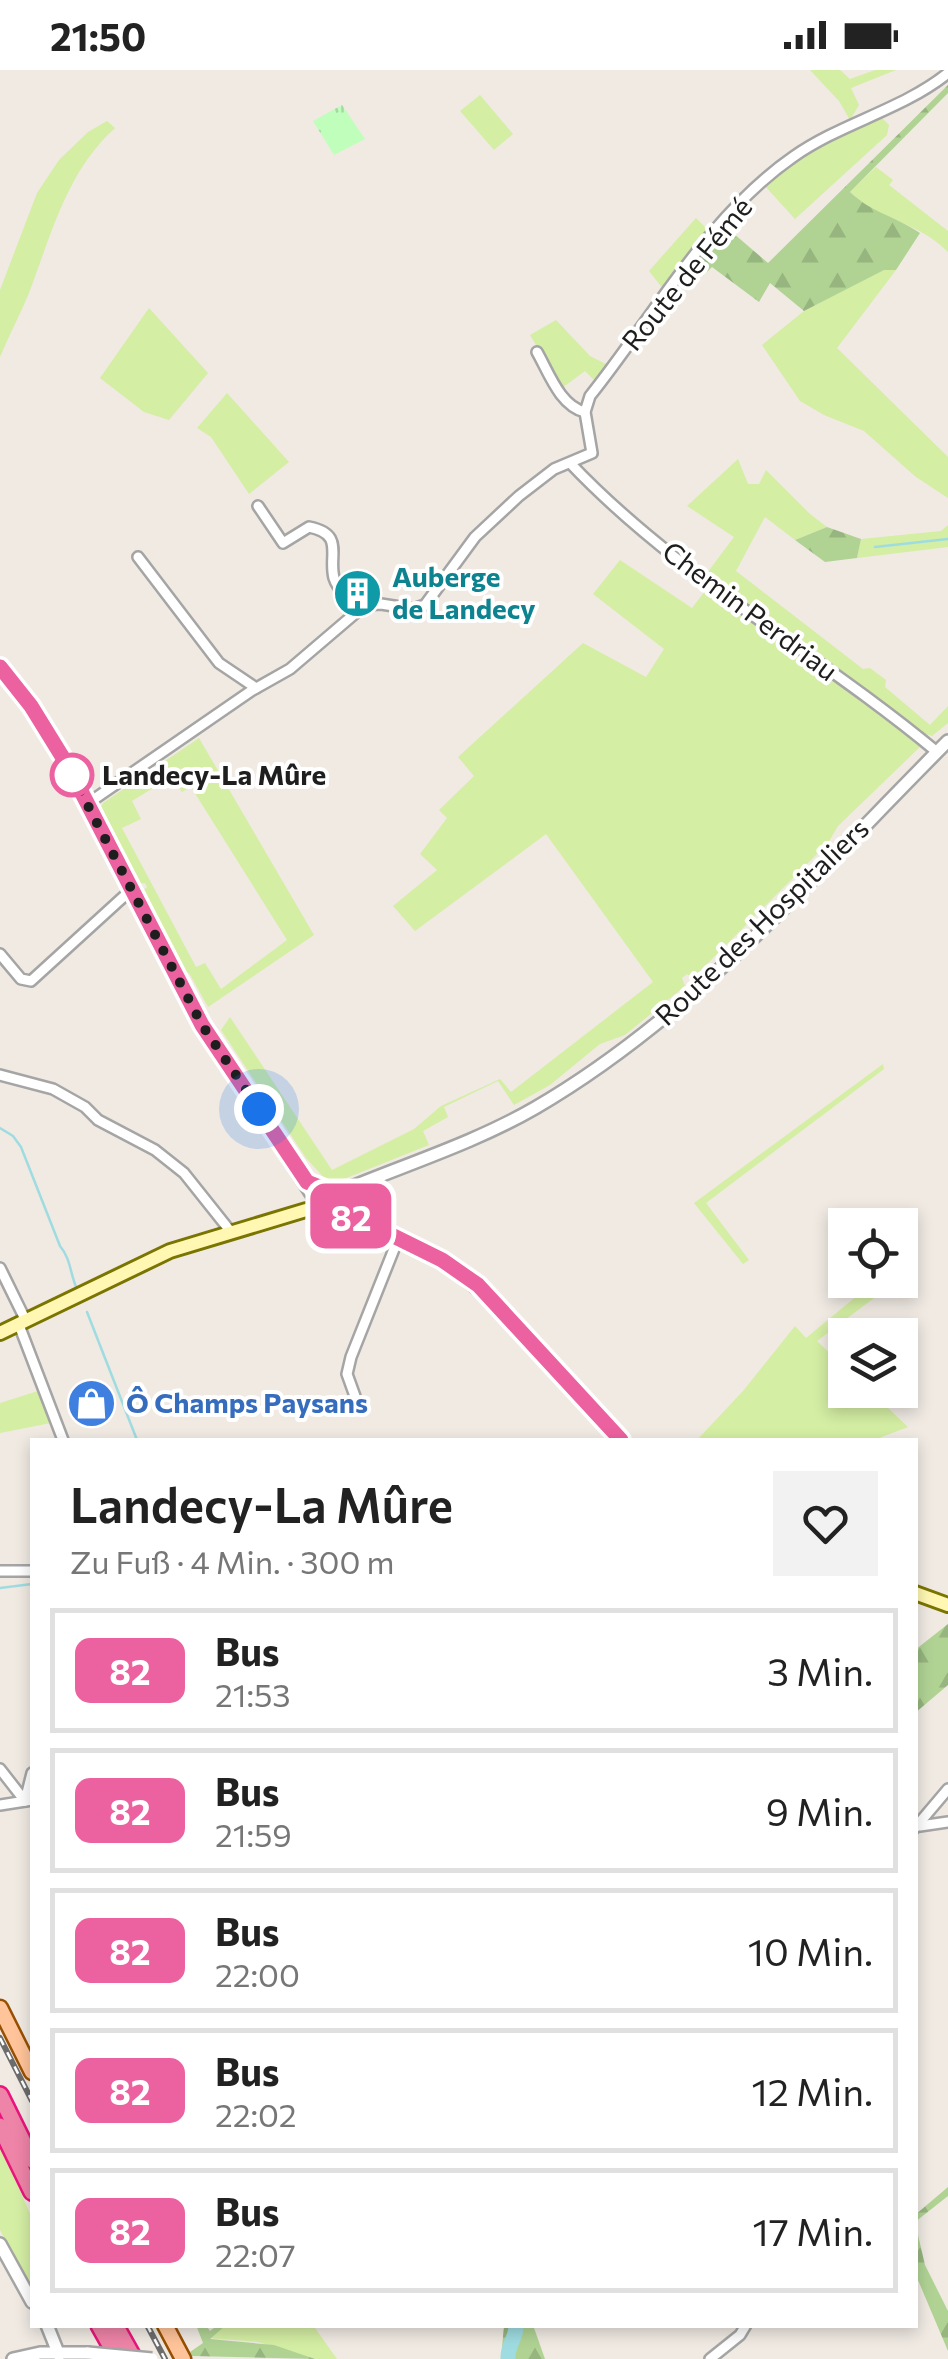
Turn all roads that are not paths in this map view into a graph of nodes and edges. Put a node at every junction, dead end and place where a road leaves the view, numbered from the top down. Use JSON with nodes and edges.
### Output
{"nodes":[{"id":1,"x":948,"y":73,"type":"edge"},
{"id":2,"x":537,"y":352,"type":"dead end"},
{"id":3,"x":585,"y":412,"type":"junction"},
{"id":4,"x":570,"y":463,"type":"junction"},
{"id":5,"x":258,"y":506,"type":"dead end"},
{"id":6,"x":138,"y":558,"type":"dead end"},
{"id":7,"x":357,"y":611,"type":"junction"},
{"id":8,"x":0,"y":667,"type":"edge"},
{"id":9,"x":256,"y":688,"type":"junction"},
{"id":10,"x":948,"y":741,"type":"edge"},
{"id":11,"x":937,"y":752,"type":"junction"},
{"id":12,"x":87,"y":804,"type":"junction"},
{"id":13,"x":132,"y":889,"type":"junction"},
{"id":14,"x":0,"y":954,"type":"edge"},
{"id":15,"x":0,"y":1074,"type":"edge"},
{"id":16,"x":329,"y":1202,"type":"junction"},
{"id":17,"x":231,"y":1232,"type":"junction"},
{"id":18,"x":398,"y":1239,"type":"junction"},
{"id":19,"x":0,"y":1268,"type":"edge"},
{"id":20,"x":23,"y":1323,"type":"junction"},
{"id":21,"x":0,"y":1333,"type":"edge"},
{"id":22,"x":356,"y":1398,"type":"dead end"},
{"id":23,"x":62,"y":1438,"type":"edge"},
{"id":24,"x":619,"y":1438,"type":"edge"},
{"id":25,"x":0,"y":1571,"type":"edge"},
{"id":26,"x":30,"y":1571,"type":"edge"},
{"id":27,"x":918,"y":1594,"type":"edge"},
{"id":28,"x":948,"y":1605,"type":"edge"},
{"id":29,"x":0,"y":1769,"type":"edge"},
{"id":30,"x":948,"y":1789,"type":"edge"},
{"id":31,"x":29,"y":1800,"type":"edge"},
{"id":32,"x":0,"y":1804,"type":"edge"},
{"id":33,"x":948,"y":1822,"type":"edge"},
{"id":34,"x":918,"y":1826,"type":"edge"},
{"id":35,"x":918,"y":1828,"type":"edge"},
{"id":36,"x":0,"y":2008,"type":"edge"},
{"id":37,"x":30,"y":2068,"type":"edge"},
{"id":38,"x":0,"y":2095,"type":"edge"},
{"id":39,"x":0,"y":2126,"type":"edge"},
{"id":40,"x":30,"y":2156,"type":"edge"},
{"id":41,"x":30,"y":2188,"type":"edge"},
{"id":42,"x":0,"y":2244,"type":"edge"},
{"id":43,"x":30,"y":2298,"type":"edge"},
{"id":44,"x":47,"y":2328,"type":"edge"},
{"id":45,"x":101,"y":2328,"type":"edge"},
{"id":46,"x":117,"y":2328,"type":"edge"},
{"id":47,"x":167,"y":2328,"type":"edge"},
{"id":48,"x":744,"y":2328,"type":"edge"},
{"id":49,"x":81,"y":2355,"type":"edge"},
{"id":50,"x":60,"y":2356,"type":"edge"},
{"id":51,"x":13,"y":2359,"type":"edge"},
{"id":52,"x":118,"y":2359,"type":"edge"},
{"id":53,"x":134,"y":2359,"type":"edge"},
{"id":54,"x":152,"y":2359,"type":"edge"},
{"id":55,"x":183,"y":2359,"type":"edge"},
{"id":56,"x":710,"y":2359,"type":"edge"}],
"edges":[{"from":1,"to":3,"type":"street","name":"Route de Fémé"},
{"from":2,"to":3,"type":"street"},
{"from":3,"to":4,"type":"street","name":"Route de Fémé"},
{"from":4,"to":7,"type":"street"},
{"from":4,"to":11,"type":"street","name":"Chemin Perdriau"},
{"from":5,"to":7,"type":"street"},
{"from":6,"to":9,"type":"street"},
{"from":7,"to":9,"type":"street"},
{"from":8,"to":12,"type":"street"},
{"from":9,"to":12,"type":"street"},
{"from":10,"to":11,"type":"street","name":"Route des Hospitaliers"},
{"from":11,"to":16,"type":"street","name":"Route des Hospitaliers"},
{"from":12,"to":13,"type":"street"},
{"from":13,"to":14,"type":"street"},
{"from":13,"to":16,"type":"street"},
{"from":15,"to":17,"type":"street"},
{"from":16,"to":17,"type":"main road"},
{"from":16,"to":18,"type":"main road"},
{"from":17,"to":20,"type":"main road"},
{"from":18,"to":22,"type":"street"},
{"from":18,"to":24,"type":"main road"},
{"from":19,"to":20,"type":"street"},
{"from":20,"to":21,"type":"main road"},
{"from":20,"to":23,"type":"street"},
{"from":25,"to":26,"type":"street"},
{"from":27,"to":28,"type":"main road"},
{"from":29,"to":31,"type":"street"},
{"from":30,"to":34,"type":"street"},
{"from":31,"to":32,"type":"street"},
{"from":33,"to":35,"type":"street"},
{"from":36,"to":37,"type":"main road"},
{"from":38,"to":40,"type":"highway"},
{"from":39,"to":41,"type":"highway"},
{"from":42,"to":43,"type":"street"},
{"from":44,"to":50,"type":"street"},
{"from":45,"to":52,"type":"highway"},
{"from":46,"to":53,"type":"highway"},
{"from":47,"to":55,"type":"main road"},
{"from":48,"to":56,"type":"street"},
{"from":49,"to":50,"type":"street"},
{"from":49,"to":54,"type":"street","bridge":true},
{"from":50,"to":51,"type":"street"}]}
